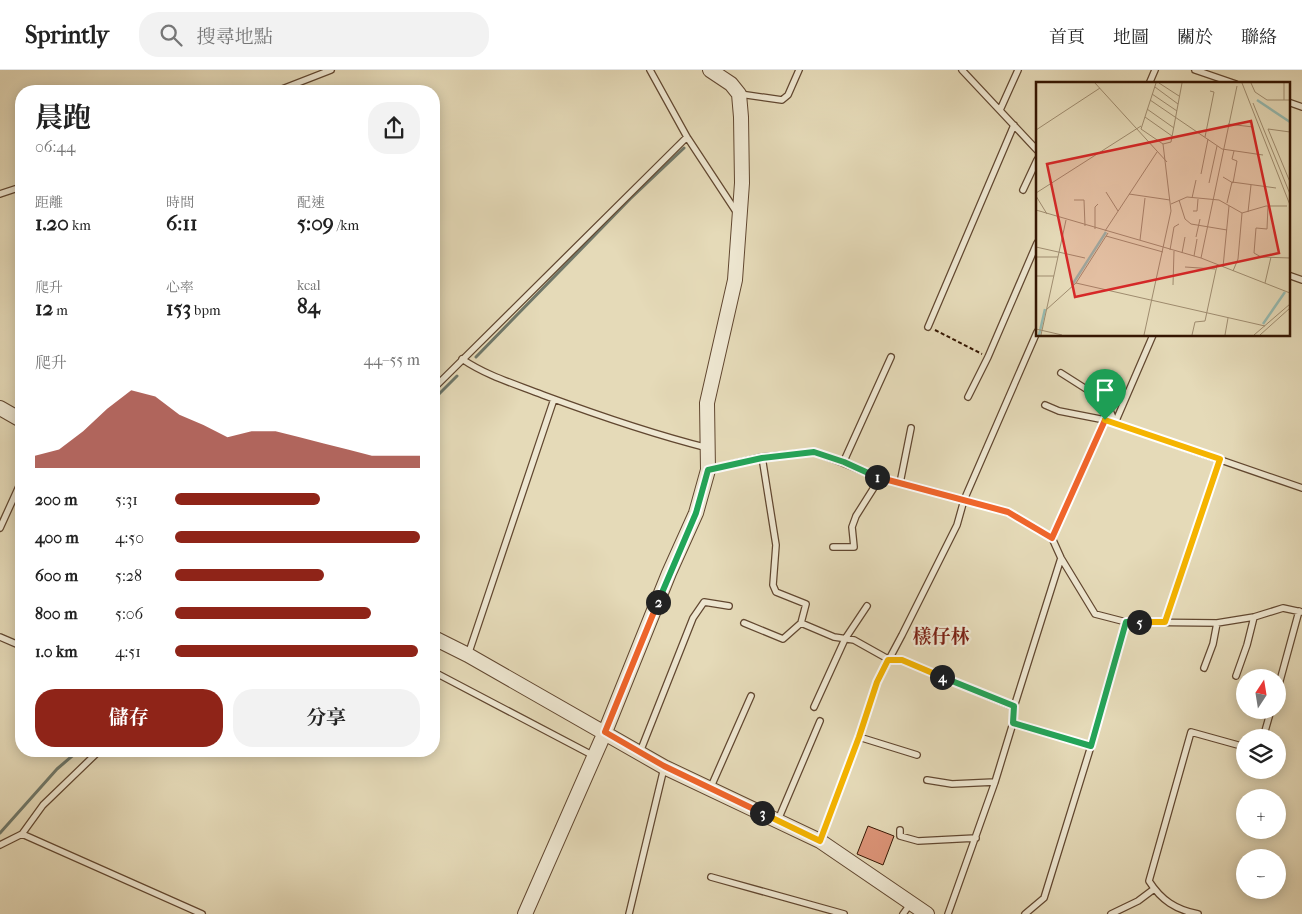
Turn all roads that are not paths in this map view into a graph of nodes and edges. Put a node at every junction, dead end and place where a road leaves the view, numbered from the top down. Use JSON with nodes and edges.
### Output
{"nodes":[{"id":1,"x":332,"y":70,"type":"edge"},
{"id":2,"x":650,"y":70,"type":"edge"},
{"id":3,"x":710,"y":70,"type":"edge"},
{"id":4,"x":799,"y":70,"type":"edge"},
{"id":5,"x":962,"y":70,"type":"edge"},
{"id":6,"x":1018,"y":70,"type":"edge"},
{"id":7,"x":1155,"y":70,"type":"edge"},
{"id":8,"x":1195,"y":70,"type":"edge"},
{"id":9,"x":1150,"y":82,"type":"edge"},
{"id":10,"x":1230,"y":82,"type":"edge"},
{"id":11,"x":292,"y":85,"type":"edge"},
{"id":12,"x":739,"y":94,"type":"junction"},
{"id":13,"x":1000,"y":110,"type":"junction"},
{"id":14,"x":1014,"y":125,"type":"junction"},
{"id":15,"x":687,"y":137,"type":"junction"},
{"id":16,"x":1036,"y":149,"type":"edge"},
{"id":17,"x":1036,"y":162,"type":"edge"},
{"id":18,"x":15,"y":189,"type":"edge"},
{"id":19,"x":1023,"y":190,"type":"dead end"},
{"id":20,"x":0,"y":194,"type":"edge"},
{"id":21,"x":739,"y":216,"type":"junction"},
{"id":22,"x":1036,"y":245,"type":"edge"},
{"id":23,"x":1290,"y":276,"type":"edge"},
{"id":24,"x":1302,"y":280,"type":"edge"},
{"id":25,"x":928,"y":327,"type":"road end"},
{"id":26,"x":1036,"y":334,"type":"edge"},
{"id":27,"x":1153,"y":336,"type":"edge"},
{"id":28,"x":891,"y":357,"type":"dead end"},
{"id":29,"x":462,"y":360,"type":"junction"},
{"id":30,"x":1061,"y":373,"type":"dead end"},
{"id":31,"x":440,"y":382,"type":"edge"},
{"id":32,"x":968,"y":397,"type":"dead end"},
{"id":33,"x":554,"y":399,"type":"junction"},
{"id":34,"x":1045,"y":405,"type":"dead end"},
{"id":35,"x":0,"y":408,"type":"edge"},
{"id":36,"x":15,"y":417,"type":"edge"},
{"id":37,"x":1105,"y":420,"type":"junction"},
{"id":38,"x":1115,"y":423,"type":"junction"},
{"id":39,"x":911,"y":428,"type":"dead end"},
{"id":40,"x":708,"y":448,"type":"junction"},
{"id":41,"x":762,"y":458,"type":"junction"},
{"id":42,"x":1220,"y":459,"type":"junction"},
{"id":43,"x":844,"y":462,"type":"junction"},
{"id":44,"x":708,"y":470,"type":"junction"},
{"id":45,"x":880,"y":478,"type":"junction"},
{"id":46,"x":900,"y":483,"type":"junction"},
{"id":47,"x":1302,"y":488,"type":"edge"},
{"id":48,"x":15,"y":495,"type":"edge"},
{"id":49,"x":964,"y":500,"type":"junction"},
{"id":50,"x":0,"y":528,"type":"edge"},
{"id":51,"x":1052,"y":538,"type":"junction"},
{"id":52,"x":833,"y":547,"type":"dead end"},
{"id":53,"x":1061,"y":558,"type":"junction"},
{"id":54,"x":729,"y":606,"type":"dead end"},
{"id":55,"x":867,"y":606,"type":"dead end"},
{"id":56,"x":1300,"y":612,"type":"edge"},
{"id":57,"x":1254,"y":617,"type":"junction"},
{"id":58,"x":1126,"y":622,"type":"junction"},
{"id":59,"x":1165,"y":622,"type":"junction"},
{"id":60,"x":744,"y":623,"type":"dead end"},
{"id":61,"x":800,"y":623,"type":"junction"},
{"id":62,"x":1217,"y":624,"type":"junction"},
{"id":63,"x":0,"y":637,"type":"edge"},
{"id":64,"x":845,"y":639,"type":"junction"},
{"id":65,"x":440,"y":641,"type":"edge"},
{"id":66,"x":15,"y":643,"type":"edge"},
{"id":67,"x":468,"y":655,"type":"junction"},
{"id":68,"x":888,"y":660,"type":"junction"},
{"id":69,"x":1204,"y":668,"type":"dead end"},
{"id":70,"x":1238,"y":669,"type":"edge"},
{"id":71,"x":1284,"y":669,"type":"edge"},
{"id":72,"x":440,"y":675,"type":"edge"},
{"id":73,"x":751,"y":696,"type":"dead end"},
{"id":74,"x":1014,"y":706,"type":"junction"},
{"id":75,"x":814,"y":707,"type":"dead end"},
{"id":76,"x":820,"y":720,"type":"dead end"},
{"id":77,"x":1013,"y":723,"type":"junction"},
{"id":78,"x":605,"y":732,"type":"junction"},
{"id":79,"x":859,"y":737,"type":"junction"},
{"id":80,"x":1236,"y":745,"type":"edge"},
{"id":81,"x":1091,"y":746,"type":"junction"},
{"id":82,"x":640,"y":752,"type":"junction"},
{"id":83,"x":917,"y":754,"type":"dead end"},
{"id":84,"x":595,"y":756,"type":"junction"},
{"id":85,"x":93,"y":757,"type":"edge"},
{"id":86,"x":664,"y":766,"type":"junction"},
{"id":87,"x":927,"y":780,"type":"dead end"},
{"id":88,"x":994,"y":782,"type":"junction"},
{"id":89,"x":710,"y":789,"type":"junction"},
{"id":90,"x":778,"y":821,"type":"junction"},
{"id":91,"x":900,"y":830,"type":"dead end"},
{"id":92,"x":22,"y":834,"type":"junction"},
{"id":93,"x":976,"y":838,"type":"junction"},
{"id":94,"x":820,"y":841,"type":"junction"},
{"id":95,"x":0,"y":845,"type":"edge"},
{"id":96,"x":711,"y":877,"type":"dead end"},
{"id":97,"x":1154,"y":889,"type":"junction"},
{"id":98,"x":907,"y":908,"type":"edge"},
{"id":99,"x":202,"y":914,"type":"edge"},
{"id":100,"x":525,"y":914,"type":"edge"},
{"id":101,"x":629,"y":914,"type":"edge"},
{"id":102,"x":844,"y":914,"type":"edge"},
{"id":103,"x":927,"y":914,"type":"edge"},
{"id":104,"x":948,"y":914,"type":"edge"},
{"id":105,"x":1025,"y":914,"type":"edge"},
{"id":106,"x":1111,"y":914,"type":"edge"},
{"id":107,"x":1198,"y":914,"type":"edge"}],
"edges":[{"from":1,"to":11,"type":"lane"},
{"from":2,"to":15,"type":"lane"},
{"from":3,"to":12,"type":"street"},
{"from":4,"to":12,"type":"lane"},
{"from":5,"to":13,"type":"lane"},
{"from":6,"to":13,"type":"lane"},
{"from":7,"to":9,"type":"lane"},
{"from":8,"to":10,"type":"lane"},
{"from":12,"to":21,"type":"street"},
{"from":13,"to":14,"type":"lane"},
{"from":14,"to":16,"type":"lane"},
{"from":14,"to":25,"type":"lane"},
{"from":15,"to":21,"type":"lane"},
{"from":15,"to":29,"type":"lane"},
{"from":17,"to":19,"type":"lane"},
{"from":18,"to":20,"type":"lane"},
{"from":21,"to":40,"type":"street"},
{"from":22,"to":32,"type":"lane"},
{"from":23,"to":24,"type":"lane"},
{"from":26,"to":49,"type":"lane"},
{"from":27,"to":38,"type":"lane"},
{"from":28,"to":43,"type":"lane"},
{"from":29,"to":31,"type":"lane"},
{"from":29,"to":33,"type":"lane"},
{"from":30,"to":38,"type":"lane"},
{"from":33,"to":40,"type":"lane"},
{"from":33,"to":67,"type":"lane"},
{"from":34,"to":37,"type":"lane"},
{"from":35,"to":36,"type":"street"},
{"from":37,"to":38,"type":"lane"},
{"from":37,"to":51,"type":"lane"},
{"from":38,"to":42,"type":"lane"},
{"from":39,"to":46,"type":"lane"},
{"from":40,"to":44,"type":"street"},
{"from":41,"to":43,"type":"lane"},
{"from":41,"to":44,"type":"lane"},
{"from":41,"to":61,"type":"lane"},
{"from":42,"to":47,"type":"lane"},
{"from":42,"to":59,"type":"lane"},
{"from":43,"to":45,"type":"lane"},
{"from":44,"to":78,"type":"street"},
{"from":45,"to":46,"type":"lane"},
{"from":45,"to":52,"type":"lane"},
{"from":46,"to":49,"type":"lane"},
{"from":48,"to":50,"type":"lane"},
{"from":49,"to":51,"type":"lane"},
{"from":49,"to":68,"type":"lane"},
{"from":51,"to":53,"type":"lane"},
{"from":53,"to":58,"type":"lane"},
{"from":53,"to":74,"type":"lane"},
{"from":54,"to":82,"type":"lane"},
{"from":55,"to":64,"type":"lane"},
{"from":56,"to":57,"type":"lane"},
{"from":56,"to":71,"type":"lane"},
{"from":57,"to":62,"type":"lane"},
{"from":57,"to":70,"type":"lane"},
{"from":58,"to":59,"type":"lane"},
{"from":58,"to":81,"type":"lane"},
{"from":59,"to":62,"type":"lane"},
{"from":60,"to":61,"type":"lane"},
{"from":61,"to":64,"type":"lane"},
{"from":62,"to":69,"type":"lane"},
{"from":63,"to":66,"type":"lane"},
{"from":64,"to":68,"type":"lane"},
{"from":64,"to":75,"type":"lane"},
{"from":65,"to":67,"type":"street"},
{"from":67,"to":78,"type":"street"},
{"from":68,"to":74,"type":"lane"},
{"from":68,"to":79,"type":"lane"},
{"from":72,"to":84,"type":"lane"},
{"from":73,"to":89,"type":"lane"},
{"from":74,"to":77,"type":"lane"},
{"from":76,"to":90,"type":"lane"},
{"from":77,"to":81,"type":"lane"},
{"from":77,"to":88,"type":"lane"},
{"from":78,"to":82,"type":"street"},
{"from":78,"to":84,"type":"street"},
{"from":79,"to":83,"type":"lane"},
{"from":79,"to":94,"type":"lane"},
{"from":80,"to":97,"type":"lane"},
{"from":81,"to":105,"type":"lane"},
{"from":82,"to":86,"type":"street"},
{"from":84,"to":100,"type":"street"},
{"from":85,"to":92,"type":"lane"},
{"from":86,"to":89,"type":"street"},
{"from":86,"to":101,"type":"lane"},
{"from":87,"to":88,"type":"lane"},
{"from":88,"to":93,"type":"lane"},
{"from":89,"to":90,"type":"street"},
{"from":90,"to":94,"type":"street"},
{"from":91,"to":93,"type":"lane"},
{"from":92,"to":95,"type":"lane"},
{"from":92,"to":99,"type":"lane"},
{"from":93,"to":104,"type":"lane"},
{"from":94,"to":98,"type":"street"},
{"from":96,"to":102,"type":"lane"},
{"from":97,"to":106,"type":"lane"},
{"from":97,"to":107,"type":"lane"},
{"from":98,"to":103,"type":"street"}]}
